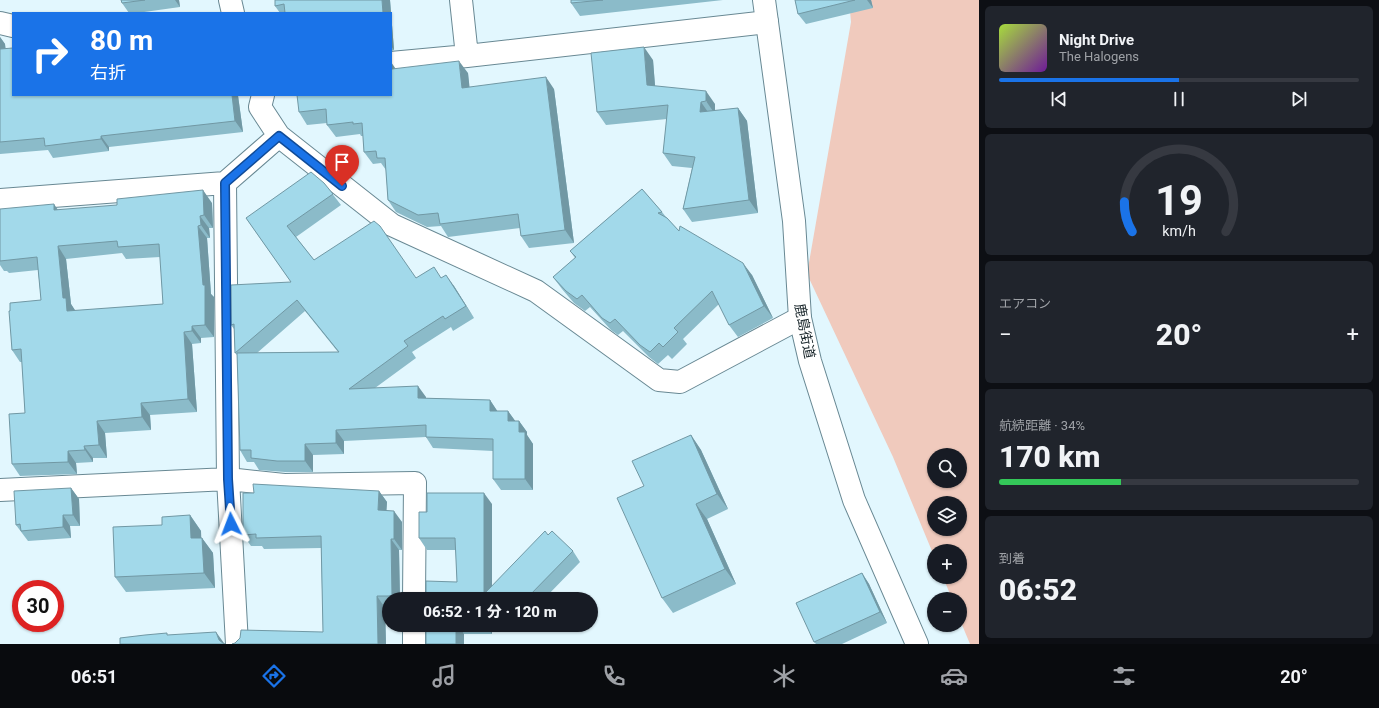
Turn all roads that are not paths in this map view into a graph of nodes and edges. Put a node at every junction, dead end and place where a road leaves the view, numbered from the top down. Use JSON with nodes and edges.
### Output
{"nodes":[{"id":1,"x":230,"y":0,"type":"edge"},
{"id":2,"x":461,"y":0,"type":"edge"},
{"id":3,"x":764,"y":0,"type":"edge"},
{"id":4,"x":233,"y":12,"type":"edge"},
{"id":5,"x":768,"y":22,"type":"junction"},
{"id":6,"x":0,"y":23,"type":"edge"},
{"id":7,"x":12,"y":26,"type":"edge"},
{"id":8,"x":467,"y":56,"type":"junction"},
{"id":9,"x":392,"y":63,"type":"edge"},
{"id":10,"x":263,"y":96,"type":"edge"},
{"id":11,"x":279,"y":136,"type":"junction"},
{"id":12,"x":225,"y":183,"type":"junction"},
{"id":13,"x":0,"y":200,"type":"edge"},
{"id":14,"x":800,"y":318,"type":"junction"},
{"id":15,"x":228,"y":479,"type":"junction"},
{"id":16,"x":0,"y":490,"type":"edge"},
{"id":17,"x":414,"y":592,"type":"edge"},
{"id":18,"x":414,"y":632,"type":"edge"},
{"id":19,"x":238,"y":644,"type":"edge"},
{"id":20,"x":414,"y":644,"type":"edge"},
{"id":21,"x":917,"y":644,"type":"edge"}],
"edges":[{"from":1,"to":4,"type":"street"},
{"from":2,"to":8,"type":"street"},
{"from":3,"to":5,"type":"street","name":"鹿島街道"},
{"from":5,"to":8,"type":"street"},
{"from":5,"to":14,"type":"street","name":"鹿島街道"},
{"from":6,"to":7,"type":"street"},
{"from":8,"to":9,"type":"street"},
{"from":10,"to":11,"type":"street"},
{"from":11,"to":12,"type":"street"},
{"from":11,"to":14,"type":"street"},
{"from":12,"to":13,"type":"street"},
{"from":12,"to":15,"type":"street"},
{"from":14,"to":21,"type":"street","name":"鹿島街道"},
{"from":15,"to":16,"type":"street"},
{"from":15,"to":17,"type":"street"},
{"from":15,"to":19,"type":"street"},
{"from":18,"to":20,"type":"street"}]}
